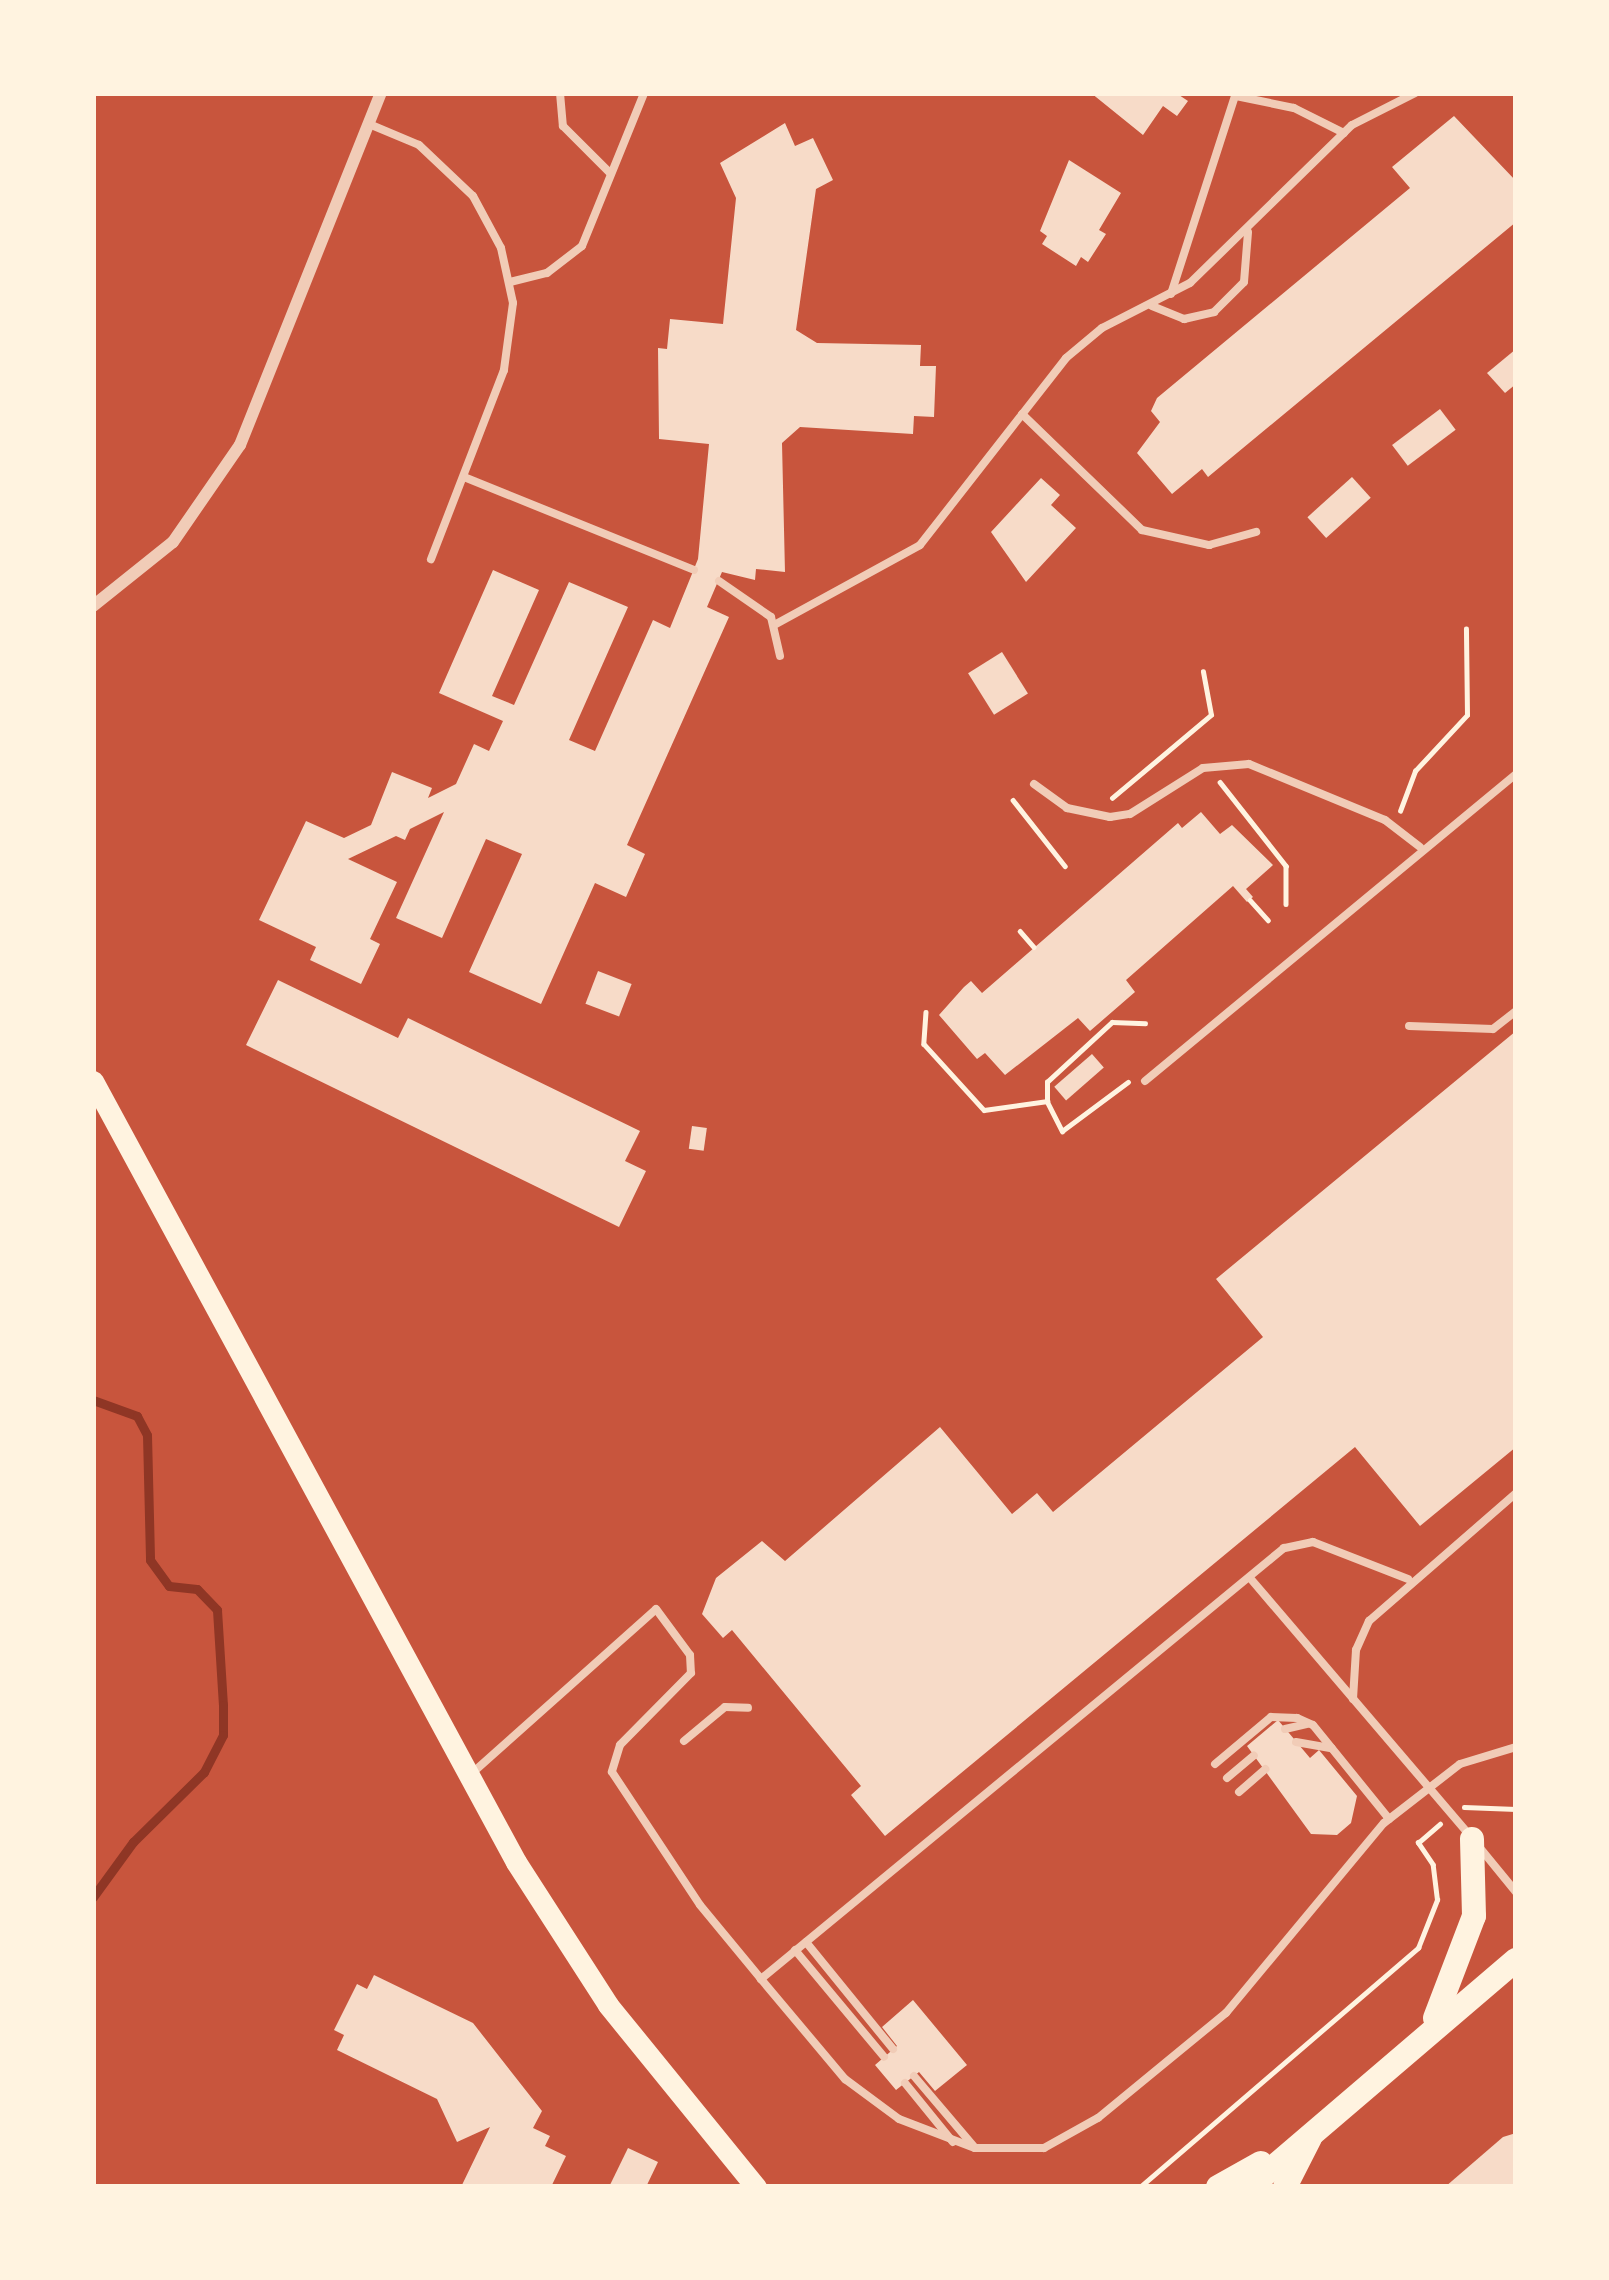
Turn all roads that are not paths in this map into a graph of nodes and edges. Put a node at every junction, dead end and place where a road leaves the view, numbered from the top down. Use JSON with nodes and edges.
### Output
{"nodes":[{"id":1,"x":381,"y":93,"type":"edge"},
{"id":2,"x":560,"y":93,"type":"edge"},
{"id":3,"x":644,"y":93,"type":"edge"},
{"id":4,"x":1415,"y":93,"type":"edge"},
{"id":5,"x":1236,"y":94,"type":"edge"},
{"id":6,"x":369,"y":124,"type":"junction"},
{"id":7,"x":1344,"y":133,"type":"junction"},
{"id":8,"x":610,"y":173,"type":"junction"},
{"id":9,"x":1248,"y":231,"type":"junction"},
{"id":10,"x":510,"y":282,"type":"junction"},
{"id":11,"x":1171,"y":296,"type":"junction"},
{"id":12,"x":1150,"y":305,"type":"junction"},
{"id":13,"x":1022,"y":414,"type":"junction"},
{"id":14,"x":464,"y":477,"type":"junction"},
{"id":15,"x":1256,"y":532,"type":"dead end"},
{"id":16,"x":431,"y":559,"type":"dead end"},
{"id":17,"x":694,"y":570,"type":"dead end"},
{"id":18,"x":719,"y":581,"type":"dead end"},
{"id":19,"x":93,"y":606,"type":"edge"},
{"id":20,"x":776,"y":624,"type":"junction"},
{"id":21,"x":780,"y":656,"type":"dead end"},
{"id":22,"x":1516,"y":774,"type":"edge"},
{"id":23,"x":1034,"y":784,"type":"dead end"},
{"id":24,"x":1420,"y":847,"type":"junction"},
{"id":25,"x":1516,"y":1011,"type":"edge"},
{"id":26,"x":1409,"y":1026,"type":"dead end"},
{"id":27,"x":1145,"y":1081,"type":"road end"},
{"id":28,"x":93,"y":1082,"type":"edge"},
{"id":29,"x":1516,"y":1493,"type":"edge"},
{"id":30,"x":1250,"y":1578,"type":"junction"},
{"id":31,"x":1408,"y":1579,"type":"junction"},
{"id":32,"x":1353,"y":1700,"type":"junction"},
{"id":33,"x":748,"y":1708,"type":"dead end"},
{"id":34,"x":1313,"y":1725,"type":"junction"},
{"id":35,"x":1286,"y":1729,"type":"dead end"},
{"id":36,"x":684,"y":1741,"type":"dead end"},
{"id":37,"x":1296,"y":1742,"type":"dead end"},
{"id":38,"x":1332,"y":1748,"type":"junction"},
{"id":39,"x":1516,"y":1748,"type":"edge"},
{"id":40,"x":1254,"y":1755,"type":"dead end"},
{"id":41,"x":1215,"y":1763,"type":"dead end"},
{"id":42,"x":1265,"y":1769,"type":"dead end"},
{"id":43,"x":468,"y":1777,"type":"junction"},
{"id":44,"x":1228,"y":1778,"type":"dead end"},
{"id":45,"x":1426,"y":1789,"type":"junction"},
{"id":46,"x":1239,"y":1792,"type":"dead end"},
{"id":47,"x":1389,"y":1820,"type":"junction"},
{"id":48,"x":1472,"y":1839,"type":"junction"},
{"id":49,"x":1516,"y":1892,"type":"edge"},
{"id":50,"x":806,"y":1942,"type":"junction"},
{"id":51,"x":795,"y":1950,"type":"junction"},
{"id":52,"x":1516,"y":1960,"type":"edge"},
{"id":53,"x":761,"y":1979,"type":"junction"},
{"id":54,"x":1424,"y":2036,"type":"junction"},
{"id":55,"x":893,"y":2049,"type":"dead end"},
{"id":56,"x":884,"y":2057,"type":"dead end"},
{"id":57,"x":914,"y":2076,"type":"dead end"},
{"id":58,"x":905,"y":2083,"type":"dead end"},
{"id":59,"x":1321,"y":2121,"type":"junction"},
{"id":60,"x":953,"y":2142,"type":"junction"},
{"id":61,"x":975,"y":2147,"type":"junction"},
{"id":62,"x":1284,"y":2151,"type":"junction"},
{"id":63,"x":756,"y":2187,"type":"edge"},
{"id":64,"x":1218,"y":2187,"type":"edge"},
{"id":65,"x":1250,"y":2187,"type":"edge"},
{"id":66,"x":1285,"y":2187,"type":"edge"}],
"edges":[{"from":1,"to":6,"type":"street"},
{"from":2,"to":8,"type":"lane"},
{"from":3,"to":8,"type":"lane"},
{"from":4,"to":7,"type":"lane"},
{"from":5,"to":7,"type":"lane"},
{"from":5,"to":11,"type":"lane"},
{"from":6,"to":10,"type":"lane"},
{"from":6,"to":19,"type":"street"},
{"from":7,"to":9,"type":"lane"},
{"from":8,"to":10,"type":"lane"},
{"from":9,"to":11,"type":"lane"},
{"from":9,"to":12,"type":"lane"},
{"from":10,"to":14,"type":"lane"},
{"from":11,"to":12,"type":"lane"},
{"from":12,"to":13,"type":"lane"},
{"from":13,"to":15,"type":"lane"},
{"from":13,"to":20,"type":"lane"},
{"from":14,"to":16,"type":"lane"},
{"from":14,"to":17,"type":"lane"},
{"from":18,"to":20,"type":"lane"},
{"from":20,"to":21,"type":"lane"},
{"from":22,"to":24,"type":"lane"},
{"from":23,"to":24,"type":"lane"},
{"from":24,"to":27,"type":"lane"},
{"from":25,"to":26,"type":"lane"},
{"from":28,"to":43,"type":"main road"},
{"from":29,"to":31,"type":"lane"},
{"from":30,"to":31,"type":"lane"},
{"from":30,"to":32,"type":"lane"},
{"from":30,"to":50,"type":"lane"},
{"from":31,"to":32,"type":"lane"},
{"from":32,"to":45,"type":"lane"},
{"from":33,"to":36,"type":"lane"},
{"from":34,"to":35,"type":"lane"},
{"from":34,"to":38,"type":"lane"},
{"from":34,"to":41,"type":"lane"},
{"from":37,"to":38,"type":"lane"},
{"from":38,"to":47,"type":"lane"},
{"from":39,"to":45,"type":"lane"},
{"from":40,"to":44,"type":"lane"},
{"from":42,"to":46,"type":"lane"},
{"from":43,"to":53,"type":"lane"},
{"from":43,"to":63,"type":"main road"},
{"from":45,"to":47,"type":"lane"},
{"from":45,"to":48,"type":"lane"},
{"from":47,"to":61,"type":"lane"},
{"from":48,"to":49,"type":"lane"},
{"from":48,"to":54,"type":"main road"},
{"from":50,"to":51,"type":"lane"},
{"from":50,"to":55,"type":"lane"},
{"from":51,"to":53,"type":"lane"},
{"from":51,"to":56,"type":"lane"},
{"from":52,"to":54,"type":"main road"},
{"from":53,"to":60,"type":"lane"},
{"from":54,"to":59,"type":"main road"},
{"from":57,"to":61,"type":"lane"},
{"from":58,"to":60,"type":"lane"},
{"from":59,"to":62,"type":"main road"},
{"from":59,"to":66,"type":"main road"},
{"from":60,"to":61,"type":"lane"},
{"from":62,"to":64,"type":"main road"},
{"from":62,"to":65,"type":"main road"}]}
